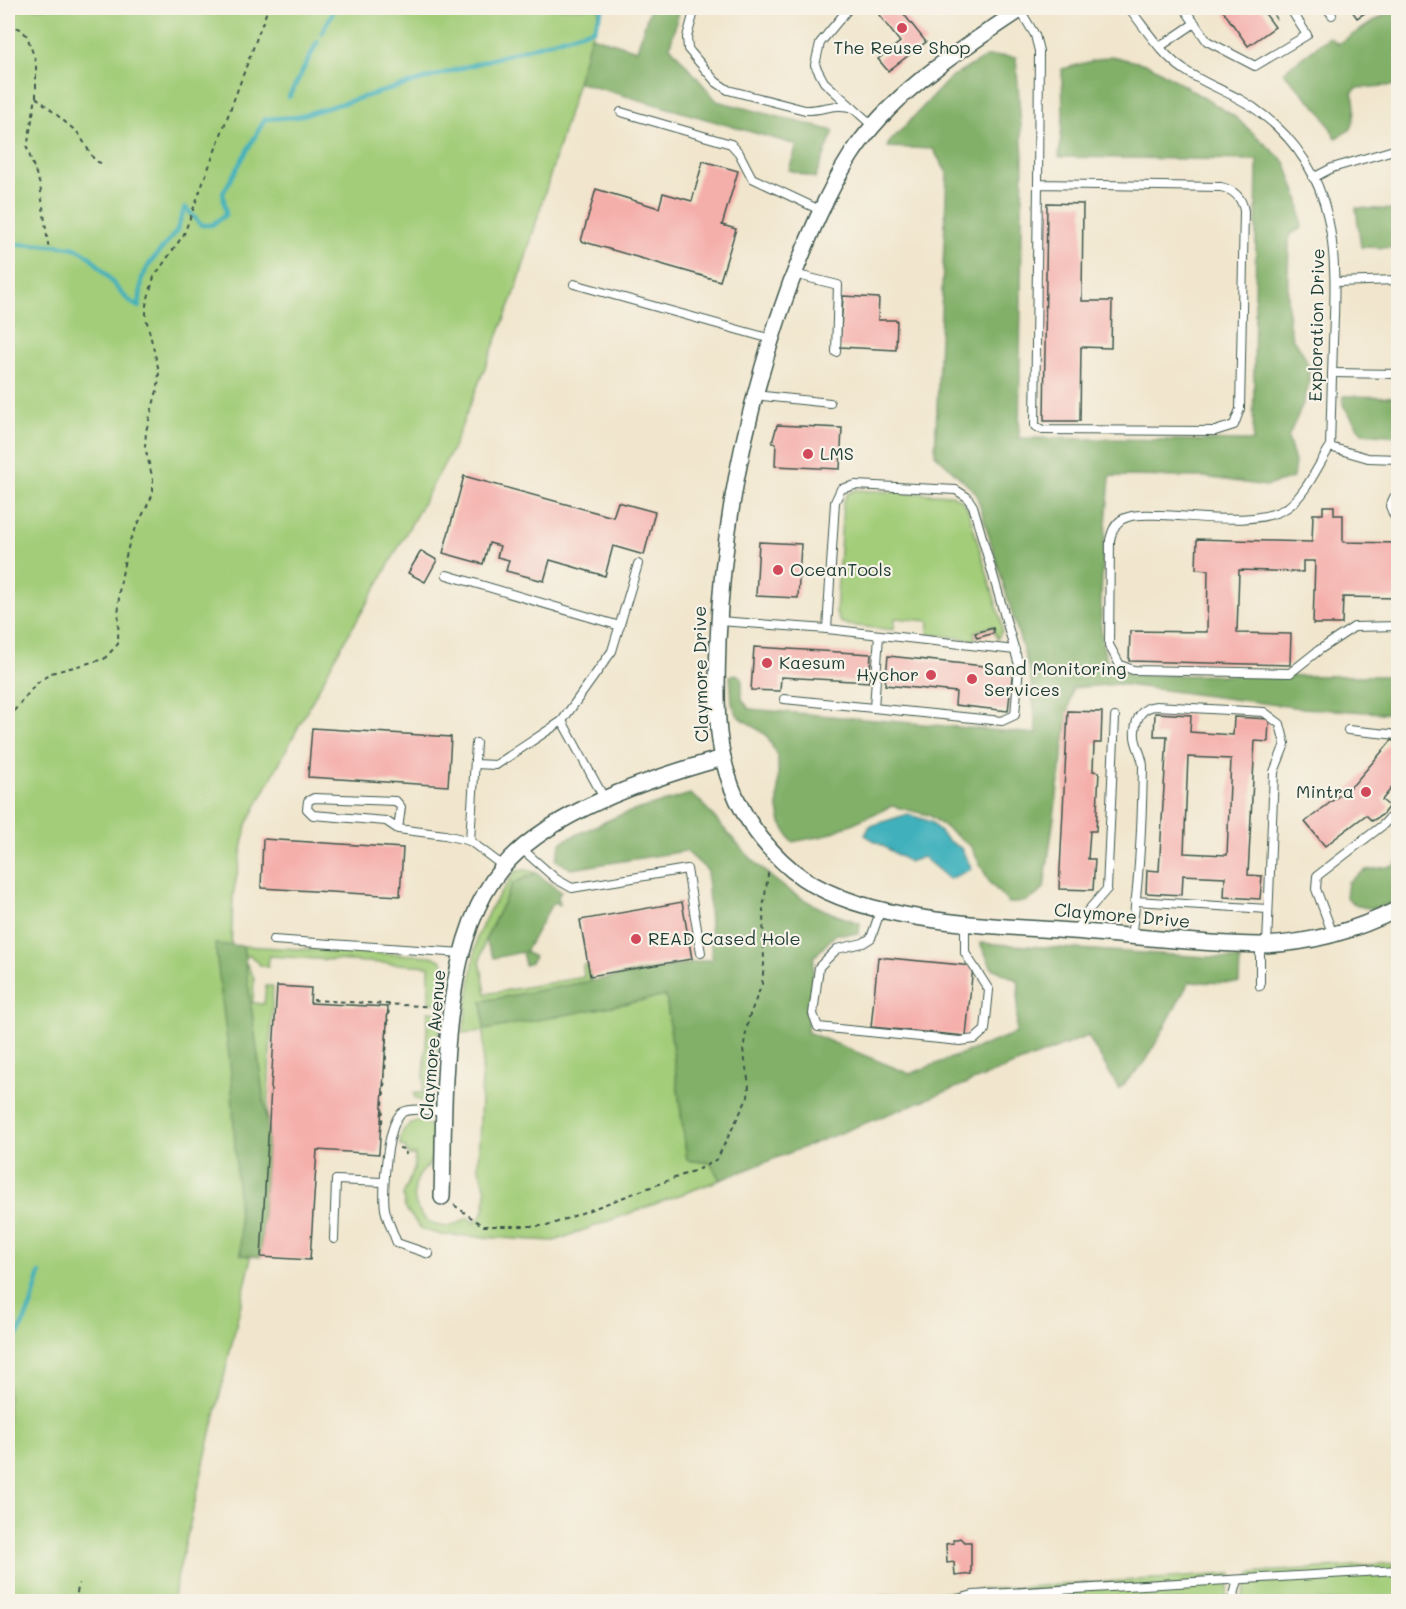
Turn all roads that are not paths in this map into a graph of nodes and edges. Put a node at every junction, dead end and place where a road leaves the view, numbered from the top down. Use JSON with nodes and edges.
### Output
{"nodes":[{"id":1,"x":695,"y":8,"type":"edge"},
{"id":2,"x":849,"y":8,"type":"edge"},
{"id":3,"x":1129,"y":8,"type":"edge"},
{"id":4,"x":1184,"y":8,"type":"edge"},
{"id":5,"x":1290,"y":8,"type":"edge"},
{"id":6,"x":1021,"y":9,"type":"edge"},
{"id":7,"x":1195,"y":23,"type":"junction"},
{"id":8,"x":1161,"y":46,"type":"junction"},
{"id":9,"x":853,"y":108,"type":"junction"},
{"id":10,"x":621,"y":112,"type":"dead end"},
{"id":11,"x":873,"y":126,"type":"junction"},
{"id":12,"x":1397,"y":149,"type":"edge"},
{"id":13,"x":1313,"y":178,"type":"junction"},
{"id":14,"x":1038,"y":184,"type":"junction"},
{"id":15,"x":822,"y":211,"type":"junction"},
{"id":16,"x":794,"y":274,"type":"junction"},
{"id":17,"x":1398,"y":280,"type":"edge"},
{"id":18,"x":1336,"y":282,"type":"junction"},
{"id":19,"x":574,"y":284,"type":"dead end"},
{"id":20,"x":771,"y":339,"type":"junction"},
{"id":21,"x":836,"y":352,"type":"dead end"},
{"id":22,"x":1332,"y":373,"type":"junction"},
{"id":23,"x":1398,"y":374,"type":"edge"},
{"id":24,"x":754,"y":395,"type":"junction"},
{"id":25,"x":830,"y":403,"type":"dead end"},
{"id":26,"x":1330,"y":447,"type":"junction"},
{"id":27,"x":1398,"y":459,"type":"edge"},
{"id":28,"x":1398,"y":496,"type":"edge"},
{"id":29,"x":1398,"y":519,"type":"edge"},
{"id":30,"x":638,"y":564,"type":"dead end"},
{"id":31,"x":447,"y":575,"type":"dead end"},
{"id":32,"x":719,"y":621,"type":"junction"},
{"id":33,"x":620,"y":626,"type":"junction"},
{"id":34,"x":1398,"y":626,"type":"edge"},
{"id":35,"x":827,"y":629,"type":"junction"},
{"id":36,"x":879,"y":635,"type":"junction"},
{"id":37,"x":1015,"y":650,"type":"junction"},
{"id":38,"x":784,"y":699,"type":"dead end"},
{"id":39,"x":874,"y":708,"type":"junction"},
{"id":40,"x":1115,"y":717,"type":"dead end"},
{"id":41,"x":562,"y":721,"type":"junction"},
{"id":42,"x":1348,"y":730,"type":"dead end"},
{"id":43,"x":1398,"y":735,"type":"edge"},
{"id":44,"x":476,"y":743,"type":"dead end"},
{"id":45,"x":723,"y":758,"type":"junction"},
{"id":46,"x":475,"y":764,"type":"junction"},
{"id":47,"x":604,"y":798,"type":"junction"},
{"id":48,"x":1398,"y":809,"type":"edge"},
{"id":49,"x":398,"y":829,"type":"junction"},
{"id":50,"x":470,"y":842,"type":"junction"},
{"id":51,"x":522,"y":849,"type":"junction"},
{"id":52,"x":503,"y":866,"type":"junction"},
{"id":53,"x":1135,"y":902,"type":"junction"},
{"id":54,"x":881,"y":909,"type":"junction"},
{"id":55,"x":1268,"y":909,"type":"junction"},
{"id":56,"x":1398,"y":909,"type":"edge"},
{"id":57,"x":965,"y":922,"type":"junction"},
{"id":58,"x":1076,"y":932,"type":"junction"},
{"id":59,"x":1333,"y":935,"type":"junction"},
{"id":60,"x":1131,"y":936,"type":"junction"},
{"id":61,"x":273,"y":940,"type":"dead end"},
{"id":62,"x":1264,"y":945,"type":"junction"},
{"id":63,"x":462,"y":952,"type":"junction"},
{"id":64,"x":701,"y":953,"type":"dead end"},
{"id":65,"x":1260,"y":986,"type":"dead end"},
{"id":66,"x":445,"y":1112,"type":"junction"},
{"id":67,"x":382,"y":1182,"type":"junction"},
{"id":68,"x":442,"y":1197,"type":"road end"},
{"id":69,"x":333,"y":1239,"type":"dead end"},
{"id":70,"x":429,"y":1254,"type":"dead end"},
{"id":71,"x":1398,"y":1570,"type":"edge"},
{"id":72,"x":1238,"y":1580,"type":"junction"},
{"id":73,"x":946,"y":1602,"type":"edge"},
{"id":74,"x":1232,"y":1602,"type":"edge"}],
"edges":[{"from":1,"to":9,"type":"lane"},
{"from":2,"to":9,"type":"lane"},
{"from":3,"to":8,"type":"lane","name":"Exploration Drive"},
{"from":4,"to":7,"type":"lane"},
{"from":5,"to":7,"type":"lane"},
{"from":6,"to":11,"type":"street","name":"Claymore Drive"},
{"from":6,"to":14,"type":"lane"},
{"from":7,"to":8,"type":"lane"},
{"from":8,"to":13,"type":"lane","name":"Exploration Drive"},
{"from":9,"to":11,"type":"lane"},
{"from":10,"to":15,"type":"lane"},
{"from":11,"to":15,"type":"street","name":"Claymore Drive"},
{"from":12,"to":13,"type":"lane"},
{"from":13,"to":18,"type":"lane","name":"Exploration Drive"},
{"from":14,"to":14,"type":"lane"},
{"from":15,"to":16,"type":"street","name":"Claymore Drive"},
{"from":16,"to":20,"type":"street","name":"Claymore Drive"},
{"from":16,"to":21,"type":"lane"},
{"from":17,"to":18,"type":"lane"},
{"from":18,"to":22,"type":"lane","name":"Exploration Drive"},
{"from":19,"to":20,"type":"lane"},
{"from":20,"to":24,"type":"street","name":"Claymore Drive"},
{"from":22,"to":23,"type":"lane"},
{"from":22,"to":26,"type":"lane","name":"Exploration Drive"},
{"from":24,"to":25,"type":"lane"},
{"from":24,"to":32,"type":"street","name":"Claymore Drive"},
{"from":26,"to":27,"type":"lane"},
{"from":26,"to":34,"type":"lane"},
{"from":28,"to":29,"type":"lane"},
{"from":30,"to":33,"type":"lane"},
{"from":31,"to":33,"type":"lane"},
{"from":32,"to":35,"type":"lane"},
{"from":32,"to":45,"type":"street","name":"Claymore Drive"},
{"from":33,"to":41,"type":"lane"},
{"from":35,"to":36,"type":"lane"},
{"from":35,"to":37,"type":"lane"},
{"from":36,"to":37,"type":"lane"},
{"from":36,"to":39,"type":"lane"},
{"from":37,"to":39,"type":"lane"},
{"from":38,"to":39,"type":"lane"},
{"from":40,"to":58,"type":"lane"},
{"from":41,"to":46,"type":"lane"},
{"from":41,"to":47,"type":"lane"},
{"from":42,"to":43,"type":"lane"},
{"from":44,"to":46,"type":"lane"},
{"from":45,"to":47,"type":"street","name":"Claymore Avenue"},
{"from":45,"to":54,"type":"street","name":"Claymore Drive"},
{"from":46,"to":50,"type":"lane"},
{"from":47,"to":51,"type":"street","name":"Claymore Avenue"},
{"from":48,"to":59,"type":"lane"},
{"from":49,"to":49,"type":"lane"},
{"from":49,"to":50,"type":"lane"},
{"from":50,"to":52,"type":"lane"},
{"from":51,"to":52,"type":"street","name":"Claymore Avenue"},
{"from":51,"to":64,"type":"lane"},
{"from":52,"to":63,"type":"street","name":"Claymore Avenue"},
{"from":53,"to":55,"type":"lane"},
{"from":53,"to":55,"type":"lane"},
{"from":53,"to":60,"type":"lane"},
{"from":54,"to":57,"type":"street","name":"Claymore Drive"},
{"from":54,"to":57,"type":"lane"},
{"from":55,"to":62,"type":"lane"},
{"from":56,"to":59,"type":"street","name":"Claymore Drive"},
{"from":57,"to":58,"type":"street","name":"Claymore Drive"},
{"from":58,"to":60,"type":"street","name":"Claymore Drive"},
{"from":59,"to":62,"type":"street","name":"Claymore Drive"},
{"from":60,"to":62,"type":"street","name":"Claymore Drive"},
{"from":61,"to":63,"type":"lane"},
{"from":62,"to":65,"type":"lane"},
{"from":63,"to":66,"type":"street","name":"Claymore Avenue"},
{"from":66,"to":67,"type":"lane"},
{"from":66,"to":68,"type":"street","name":"Claymore Avenue"},
{"from":67,"to":69,"type":"lane"},
{"from":67,"to":70,"type":"lane"},
{"from":71,"to":72,"type":"lane"},
{"from":72,"to":73,"type":"lane"},
{"from":72,"to":74,"type":"lane"}]}
